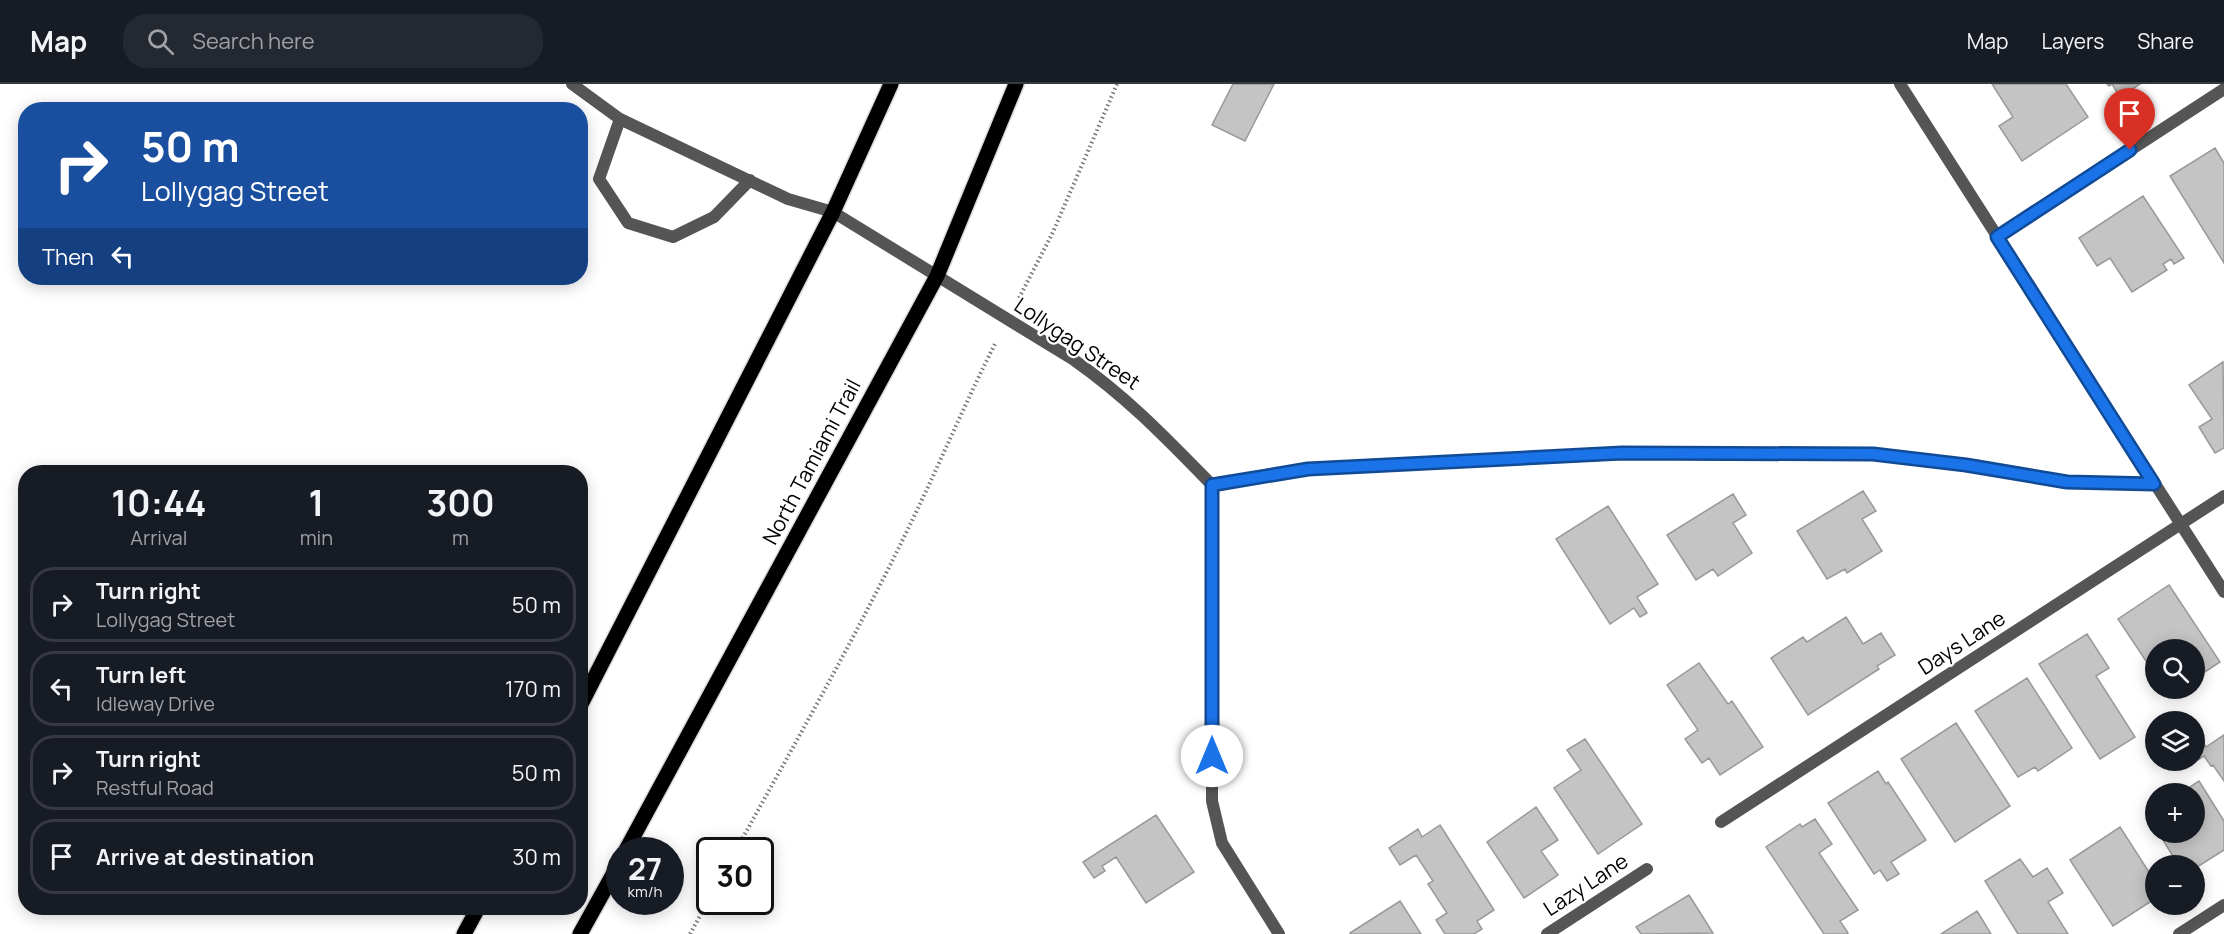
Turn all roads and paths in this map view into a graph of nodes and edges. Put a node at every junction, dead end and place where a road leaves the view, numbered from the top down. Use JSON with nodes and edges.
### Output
{"nodes":[{"id":1,"x":572,"y":84,"type":"edge"},
{"id":2,"x":891,"y":84,"type":"edge"},
{"id":3,"x":1016,"y":84,"type":"edge"},
{"id":4,"x":1117,"y":84,"type":"edge"},
{"id":5,"x":1900,"y":84,"type":"edge"},
{"id":6,"x":2224,"y":89,"type":"edge"},
{"id":7,"x":620,"y":119,"type":"junction"},
{"id":8,"x":750,"y":180,"type":"junction"},
{"id":9,"x":833,"y":212,"type":"junction"},
{"id":10,"x":1997,"y":237,"type":"junction"},
{"id":11,"x":937,"y":276,"type":"junction"},
{"id":12,"x":1008,"y":320,"type":"junction"},
{"id":13,"x":2154,"y":484,"type":"junction"},
{"id":14,"x":1212,"y":485,"type":"junction"},
{"id":15,"x":2224,"y":496,"type":"edge"},
{"id":16,"x":2181,"y":524,"type":"junction"},
{"id":17,"x":2224,"y":592,"type":"edge"},
{"id":18,"x":588,"y":690,"type":"edge"},
{"id":19,"x":1721,"y":822,"type":"dead end"},
{"id":20,"x":633,"y":837,"type":"edge"},
{"id":21,"x":743,"y":837,"type":"edge"},
{"id":22,"x":1647,"y":868,"type":"dead end"},
{"id":23,"x":606,"y":887,"type":"edge"},
{"id":24,"x":2224,"y":905,"type":"edge"},
{"id":25,"x":474,"y":915,"type":"edge"},
{"id":26,"x":701,"y":915,"type":"edge"},
{"id":27,"x":464,"y":934,"type":"edge"},
{"id":28,"x":580,"y":934,"type":"edge"},
{"id":29,"x":690,"y":934,"type":"edge"},
{"id":30,"x":1279,"y":934,"type":"edge"},
{"id":31,"x":1547,"y":934,"type":"edge"},
{"id":32,"x":2179,"y":934,"type":"edge"}],
"edges":[{"from":1,"to":7,"type":"street","name":"Lollygag Street"},
{"from":2,"to":9,"type":"main road"},
{"from":3,"to":11,"type":"main road","name":"North Tamiami Trail"},
{"from":4,"to":12,"type":"path"},
{"from":5,"to":10,"type":"street"},
{"from":6,"to":10,"type":"street"},
{"from":7,"to":8,"type":"street","name":"Lollygag Street"},
{"from":7,"to":8,"type":"street"},
{"from":8,"to":9,"type":"street","name":"Lollygag Street"},
{"from":9,"to":11,"type":"street","name":"Lollygag Street"},
{"from":9,"to":18,"type":"main road"},
{"from":10,"to":13,"type":"street"},
{"from":11,"to":12,"type":"street","name":"Lollygag Street"},
{"from":11,"to":20,"type":"main road","name":"North Tamiami Trail"},
{"from":12,"to":14,"type":"street","name":"Lollygag Street"},
{"from":12,"to":21,"type":"path"},
{"from":13,"to":14,"type":"street"},
{"from":13,"to":16,"type":"street"},
{"from":14,"to":30,"type":"street"},
{"from":15,"to":16,"type":"street","name":"Days Lane"},
{"from":16,"to":17,"type":"street"},
{"from":16,"to":19,"type":"street","name":"Days Lane"},
{"from":22,"to":31,"type":"street","name":"Lazy Lane"},
{"from":23,"to":28,"type":"main road"},
{"from":24,"to":32,"type":"street"},
{"from":25,"to":27,"type":"main road"},
{"from":26,"to":29,"type":"path"}]}
